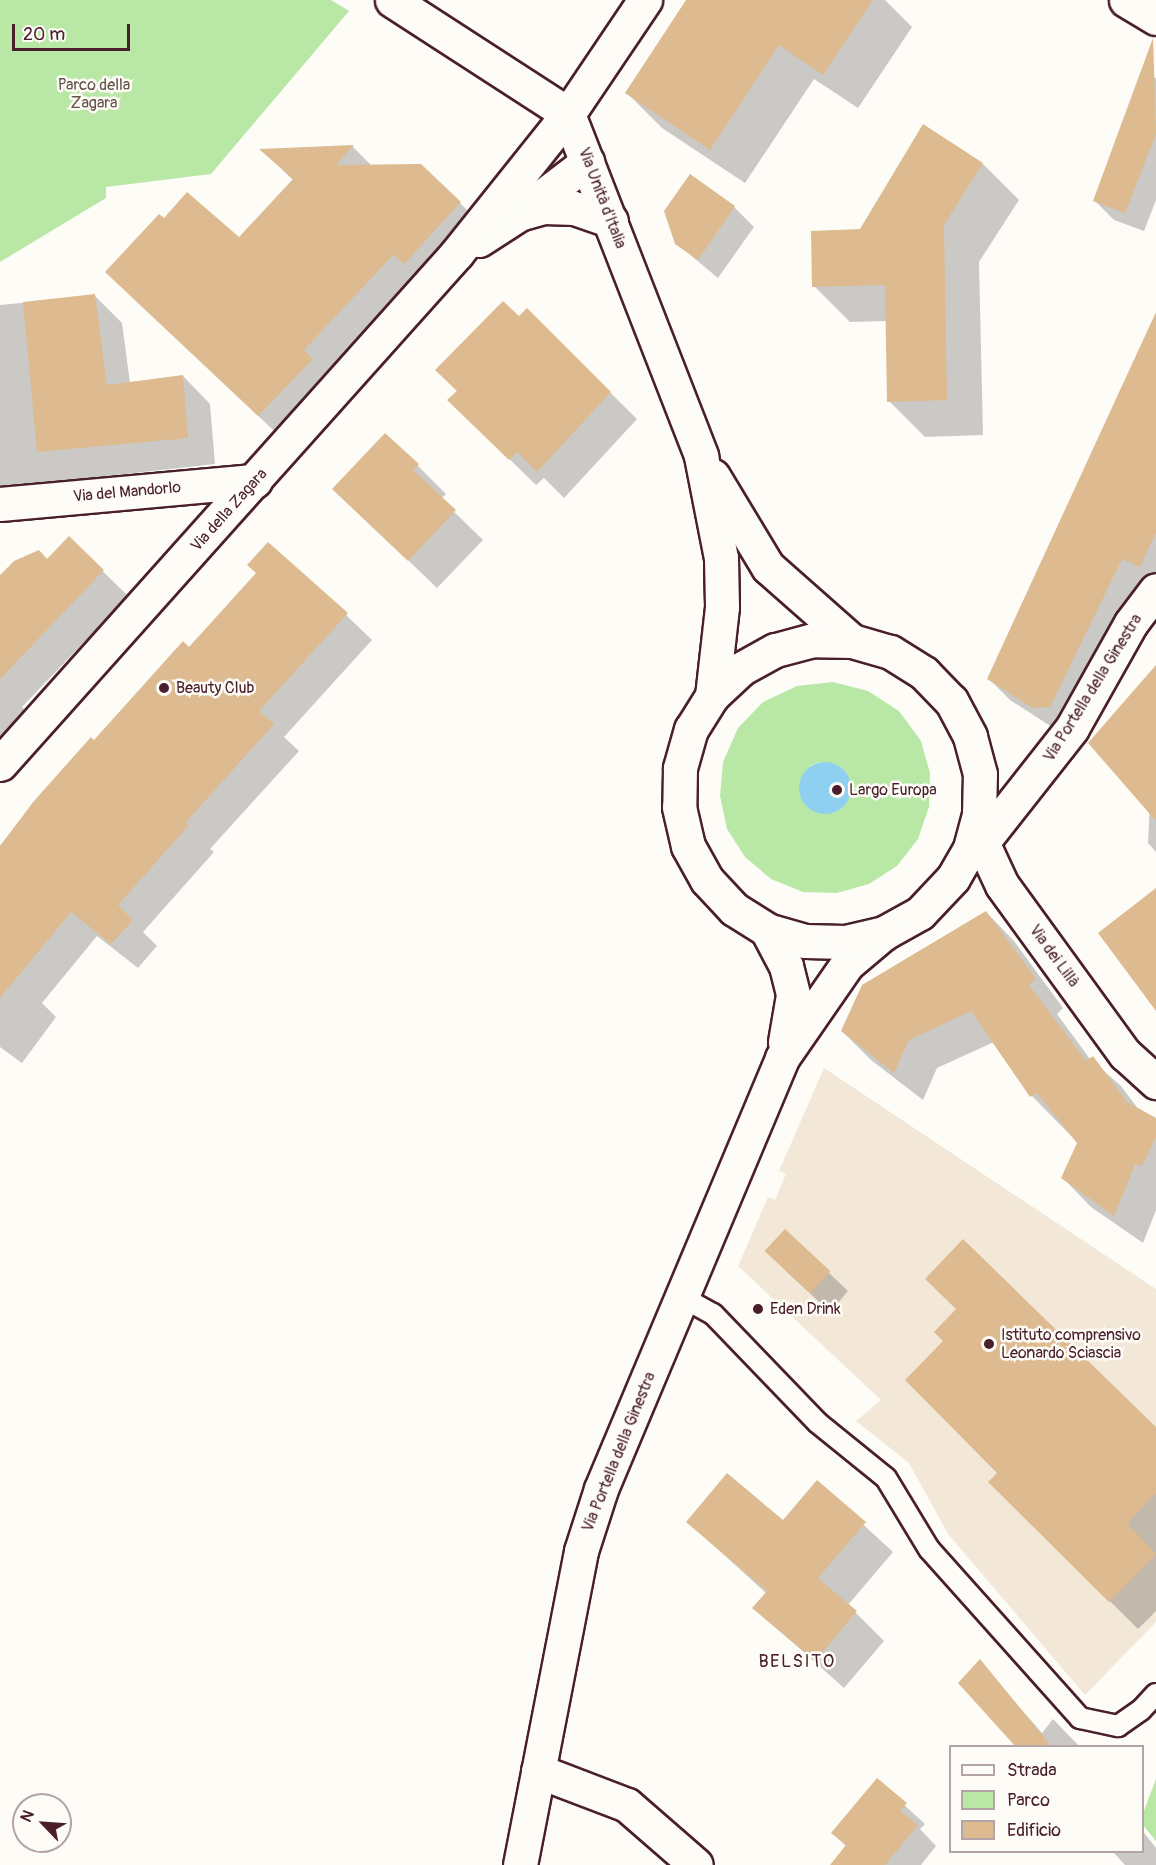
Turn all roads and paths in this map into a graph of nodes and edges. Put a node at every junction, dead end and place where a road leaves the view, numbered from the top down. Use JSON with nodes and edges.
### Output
{"nodes":[{"id":1,"x":375,"y":0,"type":"edge"},
{"id":2,"x":645,"y":0,"type":"edge"},
{"id":3,"x":1126,"y":0,"type":"edge"},
{"id":4,"x":401,"y":7,"type":"edge"},
{"id":5,"x":1156,"y":18,"type":"edge"},
{"id":6,"x":568,"y":114,"type":"junction"},
{"id":7,"x":587,"y":162,"type":"junction"},
{"id":8,"x":519,"y":214,"type":"junction"},
{"id":9,"x":611,"y":220,"type":"junction"},
{"id":10,"x":457,"y":253,"type":"junction"},
{"id":11,"x":701,"y":456,"type":"junction"},
{"id":12,"x":255,"y":481,"type":"junction"},
{"id":13,"x":0,"y":504,"type":"edge"},
{"id":14,"x":1156,"y":590,"type":"edge"},
{"id":15,"x":852,"y":641,"type":"junction"},
{"id":16,"x":712,"y":696,"type":"junction"},
{"id":17,"x":0,"y":764,"type":"edge"},
{"id":18,"x":980,"y":774,"type":"junction"},
{"id":19,"x":1029,"y":786,"type":"junction"},
{"id":20,"x":981,"y":828,"type":"junction"},
{"id":21,"x":767,"y":930,"type":"junction"},
{"id":22,"x":884,"y":933,"type":"junction"},
{"id":23,"x":782,"y":1058,"type":"junction"},
{"id":24,"x":1156,"y":1082,"type":"edge"},
{"id":25,"x":682,"y":1297,"type":"junction"},
{"id":26,"x":1156,"y":1694,"type":"edge"},
{"id":27,"x":538,"y":1770,"type":"junction"},
{"id":28,"x":520,"y":1865,"type":"edge"},
{"id":29,"x":696,"y":1865,"type":"edge"}],
"edges":[{"from":1,"to":4,"type":"street"},
{"from":2,"to":6,"type":"street"},
{"from":3,"to":5,"type":"street"},
{"from":4,"to":6,"type":"street"},
{"from":6,"to":7,"type":"street","name":"Via Unità d'Italia"},
{"from":6,"to":10,"type":"street"},
{"from":7,"to":8,"type":"street"},
{"from":7,"to":9,"type":"street","name":"Via Unità d'Italia"},
{"from":8,"to":9,"type":"street"},
{"from":8,"to":10,"type":"street"},
{"from":9,"to":11,"type":"street","name":"Via Unità d'Italia"},
{"from":10,"to":12,"type":"street","name":"Via della Zagara"},
{"from":11,"to":15,"type":"street"},
{"from":11,"to":16,"type":"street"},
{"from":12,"to":13,"type":"street","name":"Via del Mandorlo"},
{"from":12,"to":17,"type":"street","name":"Via della Zagara"},
{"from":14,"to":19,"type":"street","name":"Via Portella della Ginestra"},
{"from":15,"to":16,"type":"street"},
{"from":15,"to":18,"type":"street"},
{"from":16,"to":21,"type":"street"},
{"from":18,"to":19,"type":"street"},
{"from":18,"to":20,"type":"street"},
{"from":19,"to":20,"type":"street","name":"Via Portella della Ginestra"},
{"from":20,"to":22,"type":"street"},
{"from":20,"to":24,"type":"street","name":"Via dei Lillà"},
{"from":21,"to":22,"type":"street"},
{"from":21,"to":23,"type":"street"},
{"from":22,"to":23,"type":"street"},
{"from":23,"to":25,"type":"street","name":"Via Portella della Ginestra"},
{"from":25,"to":26,"type":"lane"},
{"from":25,"to":27,"type":"street","name":"Via Portella della Ginestra"},
{"from":27,"to":28,"type":"street","name":"Via Portella della Ginestra"},
{"from":27,"to":29,"type":"street"}]}
